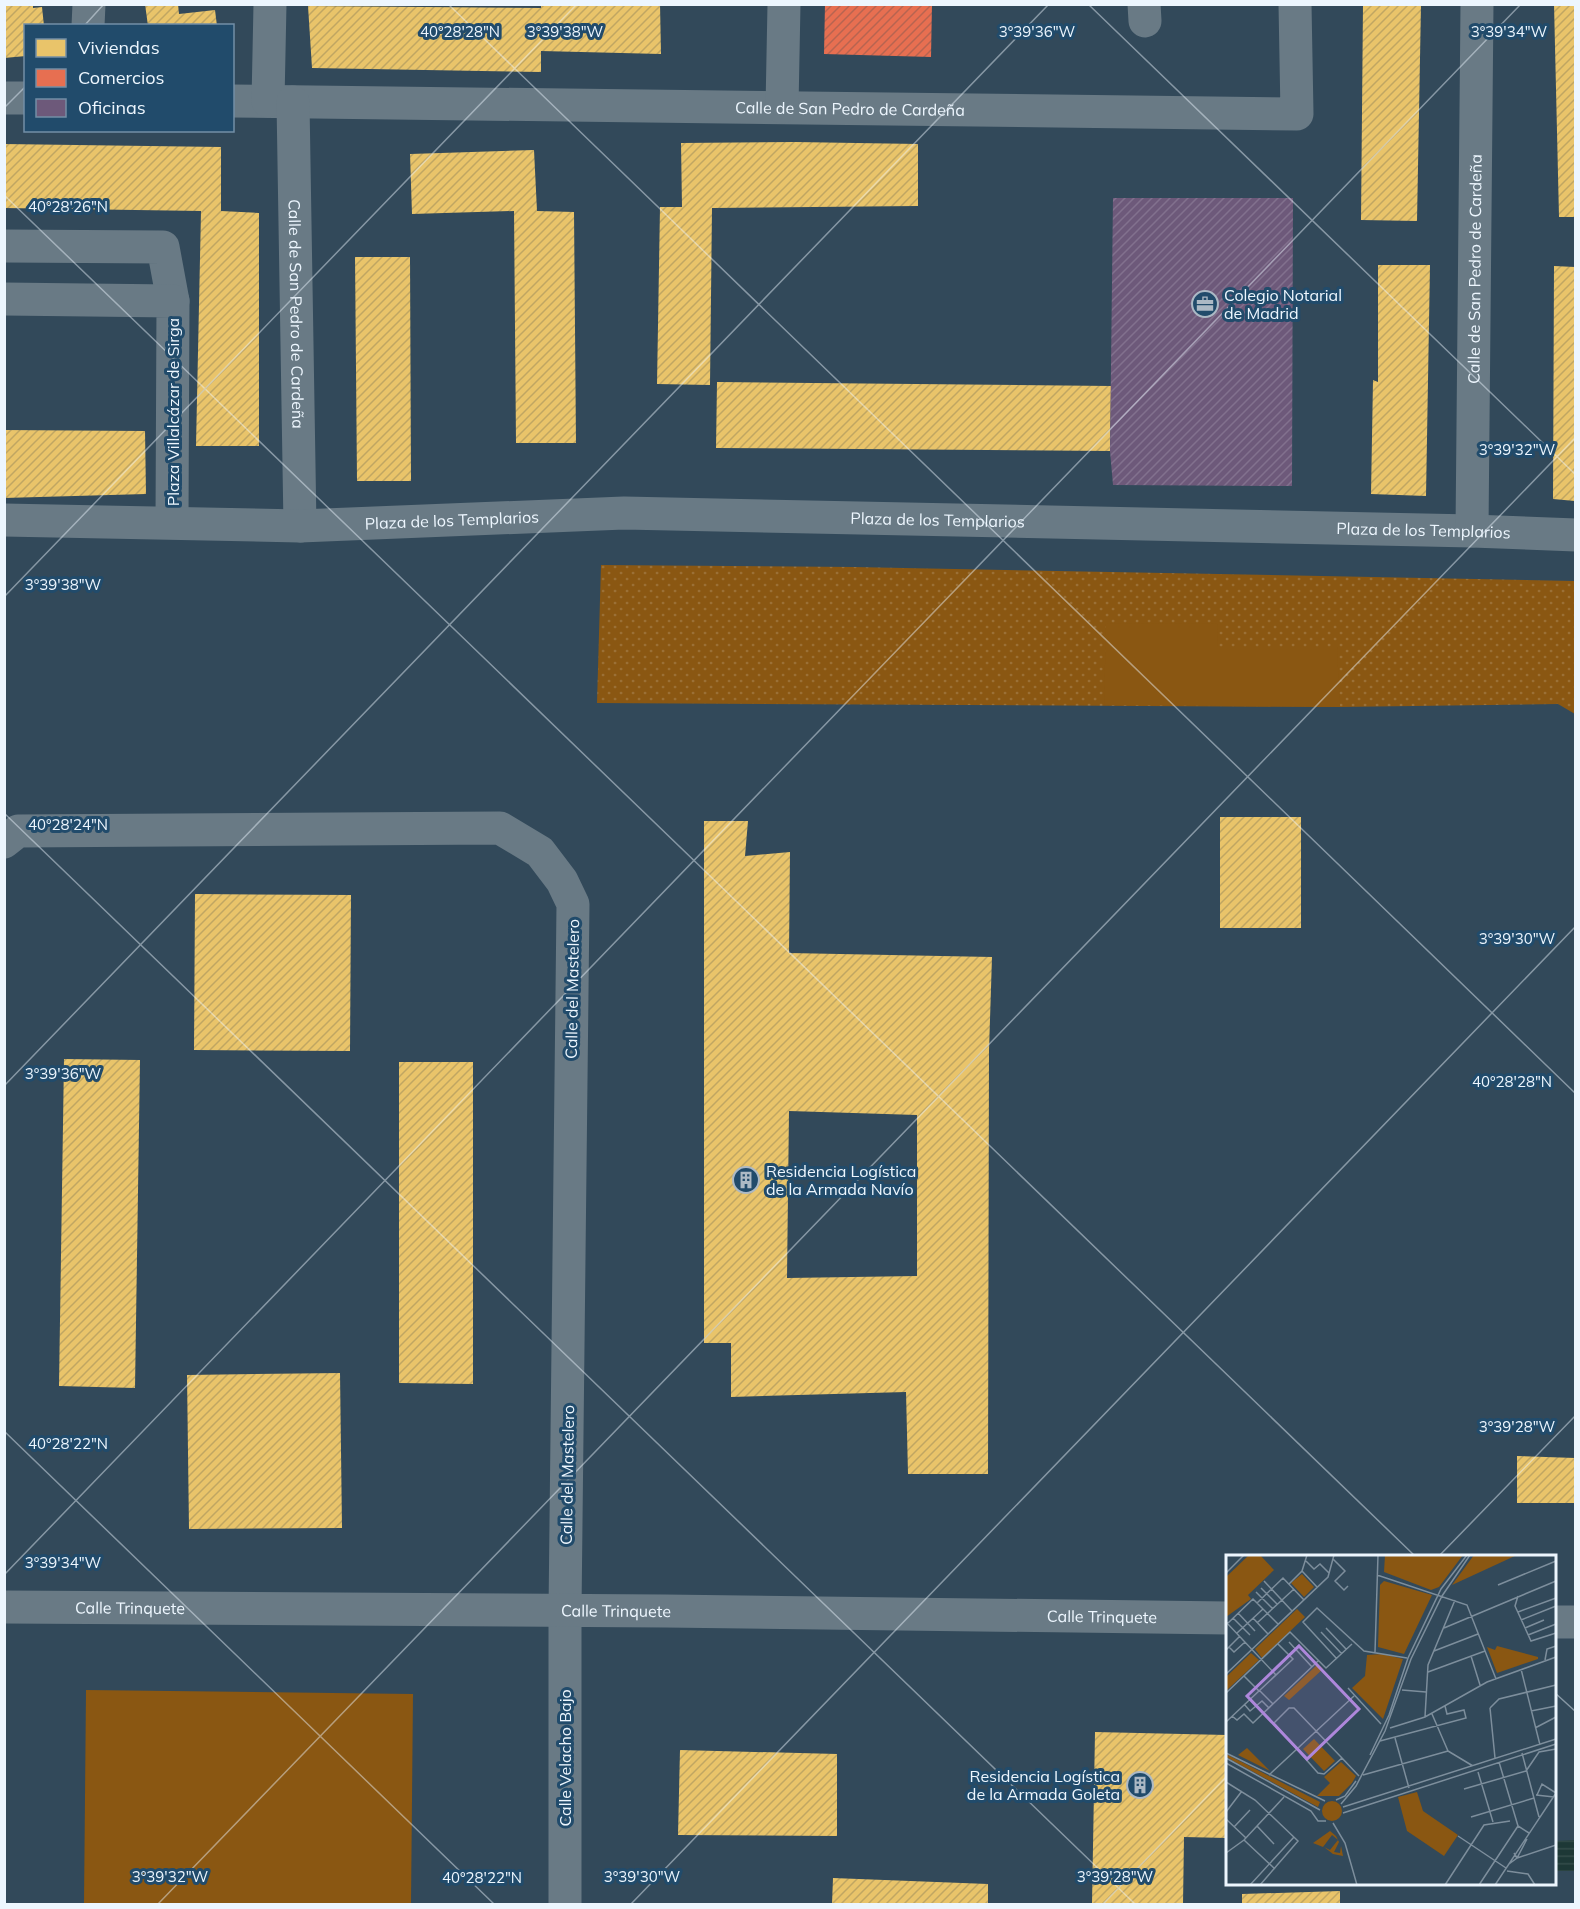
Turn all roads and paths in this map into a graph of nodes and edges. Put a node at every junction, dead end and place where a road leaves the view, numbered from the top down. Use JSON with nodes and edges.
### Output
{"nodes":[{"id":1,"x":89,"y":4,"type":"edge"},
{"id":2,"x":270,"y":4,"type":"edge"},
{"id":3,"x":784,"y":4,"type":"edge"},
{"id":4,"x":1295,"y":4,"type":"edge"},
{"id":5,"x":1477,"y":4,"type":"edge"},
{"id":6,"x":88,"y":24,"type":"edge"},
{"id":7,"x":4,"y":98,"type":"edge"},
{"id":8,"x":24,"y":98,"type":"edge"},
{"id":9,"x":234,"y":101,"type":"edge"},
{"id":10,"x":280,"y":101,"type":"junction"},
{"id":11,"x":782,"y":107,"type":"junction"},
{"id":12,"x":4,"y":246,"type":"edge"},
{"id":13,"x":4,"y":299,"type":"edge"},
{"id":14,"x":173,"y":301,"type":"junction"},
{"id":15,"x":4,"y":520,"type":"edge"},
{"id":16,"x":172,"y":522,"type":"junction"},
{"id":17,"x":300,"y":526,"type":"junction"},
{"id":18,"x":1472,"y":531,"type":"junction"},
{"id":19,"x":1575,"y":536,"type":"edge"},
{"id":20,"x":4,"y":842,"type":"edge"},
{"id":21,"x":4,"y":1607,"type":"edge"},
{"id":22,"x":565,"y":1611,"type":"junction"},
{"id":23,"x":1226,"y":1618,"type":"edge"},
{"id":24,"x":1556,"y":1622,"type":"edge"},
{"id":25,"x":1575,"y":1622,"type":"edge"},
{"id":26,"x":564,"y":1905,"type":"edge"}],
"edges":[{"from":1,"to":6,"type":"street"},
{"from":2,"to":10,"type":"street"},
{"from":3,"to":11,"type":"street"},
{"from":4,"to":11,"type":"street","name":"Calle de San Pedro de Cardeña"},
{"from":5,"to":18,"type":"street","name":"Calle de San Pedro de Cardeña"},
{"from":7,"to":8,"type":"street"},
{"from":9,"to":10,"type":"street","name":"Calle de San Pedro de Cardeña"},
{"from":10,"to":11,"type":"street","name":"Calle de San Pedro de Cardeña"},
{"from":10,"to":17,"type":"street","name":"Calle de San Pedro de Cardeña"},
{"from":12,"to":14,"type":"street","name":"Plaza Villalcázar de Sirga"},
{"from":13,"to":14,"type":"street","name":"Plaza Villalcázar de Sirga"},
{"from":14,"to":16,"type":"street","name":"Plaza Villalcázar de Sirga"},
{"from":15,"to":16,"type":"street","name":"Plaza Villalcázar de Sirga"},
{"from":16,"to":17,"type":"street","name":"Plaza Villalcázar de Sirga"},
{"from":17,"to":18,"type":"street","name":"Plaza de los Templarios"},
{"from":18,"to":19,"type":"street","name":"Plaza de los Templarios"},
{"from":20,"to":22,"type":"street","name":"Calle del Mastelero"},
{"from":21,"to":22,"type":"street","name":"Calle Trinquete"},
{"from":22,"to":23,"type":"street","name":"Calle Trinquete"},
{"from":22,"to":26,"type":"street","name":"Calle Velacho Bajo"},
{"from":24,"to":25,"type":"street"}]}
